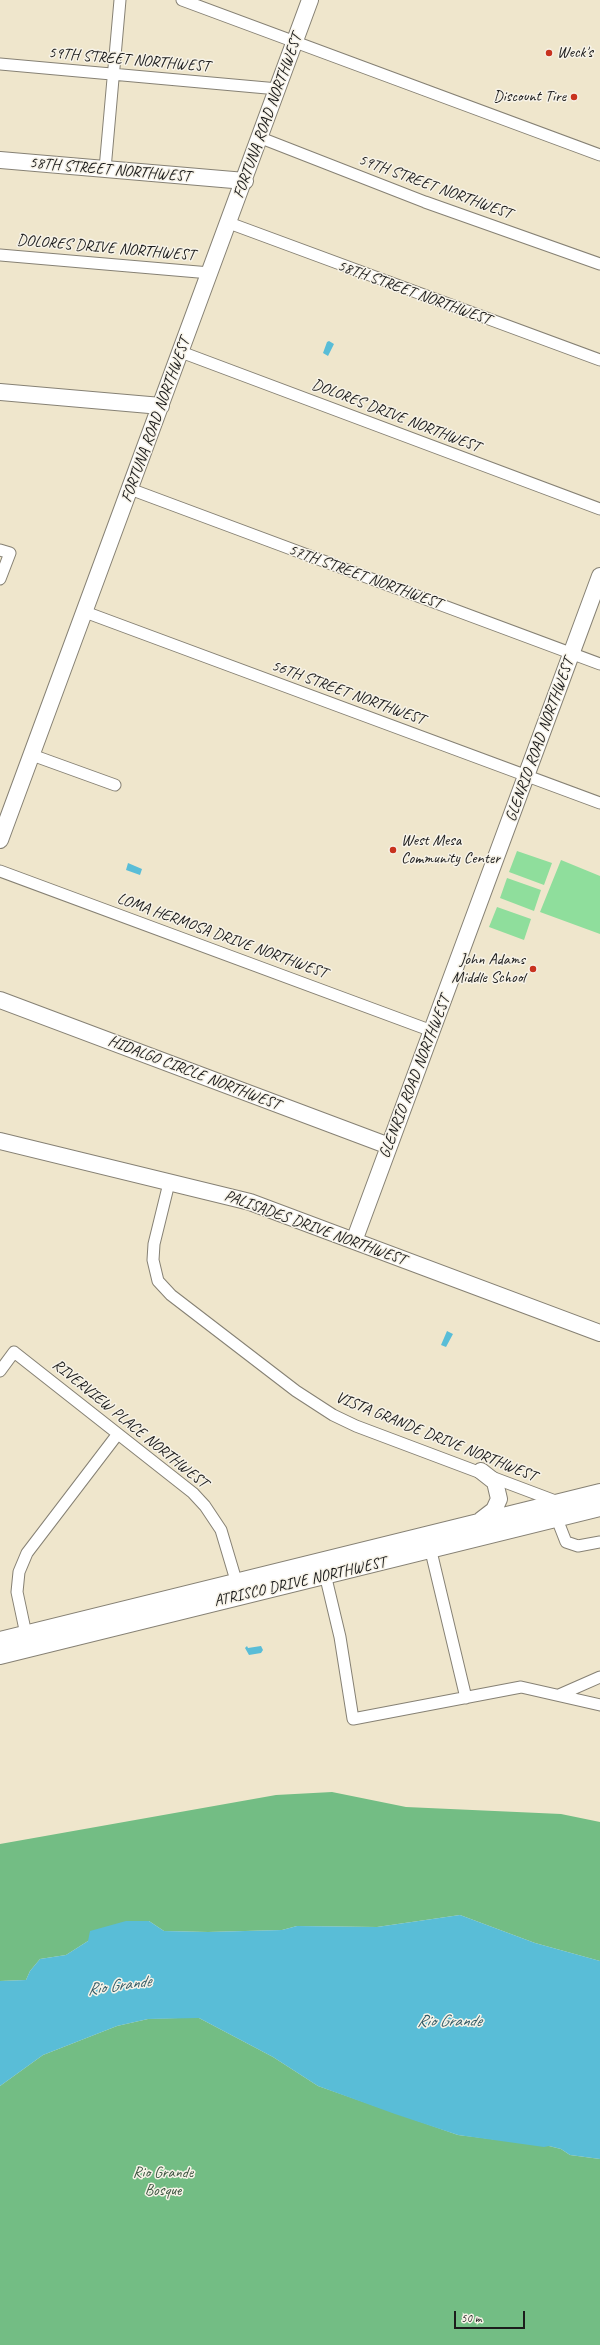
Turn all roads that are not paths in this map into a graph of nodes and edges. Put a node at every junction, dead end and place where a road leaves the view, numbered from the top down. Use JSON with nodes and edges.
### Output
{"nodes":[{"id":1,"x":120,"y":0,"type":"edge"},
{"id":2,"x":182,"y":0,"type":"edge"},
{"id":3,"x":310,"y":0,"type":"edge"},
{"id":4,"x":295,"y":41,"type":"junction"},
{"id":5,"x":0,"y":64,"type":"edge"},
{"id":6,"x":113,"y":74,"type":"junction"},
{"id":7,"x":278,"y":89,"type":"junction"},
{"id":8,"x":260,"y":138,"type":"junction"},
{"id":9,"x":600,"y":154,"type":"edge"},
{"id":10,"x":0,"y":160,"type":"edge"},
{"id":11,"x":105,"y":169,"type":"junction"},
{"id":12,"x":244,"y":181,"type":"junction"},
{"id":13,"x":229,"y":224,"type":"junction"},
{"id":14,"x":0,"y":255,"type":"edge"},
{"id":15,"x":600,"y":264,"type":"edge"},
{"id":16,"x":210,"y":273,"type":"junction"},
{"id":17,"x":181,"y":352,"type":"junction"},
{"id":18,"x":600,"y":360,"type":"edge"},
{"id":19,"x":0,"y":392,"type":"edge"},
{"id":20,"x":161,"y":406,"type":"junction"},
{"id":21,"x":130,"y":489,"type":"junction"},
{"id":22,"x":600,"y":509,"type":"edge"},
{"id":23,"x":5,"y":552,"type":"edge"},
{"id":24,"x":600,"y":576,"type":"edge"},
{"id":25,"x":0,"y":579,"type":"edge"},
{"id":26,"x":85,"y":612,"type":"junction"},
{"id":27,"x":572,"y":653,"type":"junction"},
{"id":28,"x":600,"y":664,"type":"edge"},
{"id":29,"x":32,"y":754,"type":"junction"},
{"id":30,"x":527,"y":777,"type":"junction"},
{"id":31,"x":115,"y":786,"type":"dead end"},
{"id":32,"x":600,"y":803,"type":"edge"},
{"id":33,"x":0,"y":840,"type":"edge"},
{"id":34,"x":0,"y":871,"type":"edge"},
{"id":35,"x":0,"y":1000,"type":"edge"},
{"id":36,"x":432,"y":1031,"type":"junction"},
{"id":37,"x":0,"y":1142,"type":"edge"},
{"id":38,"x":389,"y":1146,"type":"junction"},
{"id":39,"x":170,"y":1183,"type":"junction"},
{"id":40,"x":354,"y":1241,"type":"junction"},
{"id":41,"x":600,"y":1333,"type":"edge"},
{"id":42,"x":0,"y":1371,"type":"edge"},
{"id":43,"x":117,"y":1435,"type":"junction"},
{"id":44,"x":481,"y":1471,"type":"junction"},
{"id":45,"x":600,"y":1492,"type":"edge"},
{"id":46,"x":558,"y":1502,"type":"junction"},
{"id":47,"x":600,"y":1508,"type":"edge"},
{"id":48,"x":557,"y":1518,"type":"junction"},
{"id":49,"x":478,"y":1521,"type":"junction"},
{"id":50,"x":427,"y":1534,"type":"junction"},
{"id":51,"x":600,"y":1542,"type":"edge"},
{"id":52,"x":430,"y":1550,"type":"junction"},
{"id":53,"x":323,"y":1569,"type":"junction"},
{"id":54,"x":238,"y":1588,"type":"junction"},
{"id":55,"x":26,"y":1633,"type":"junction"},
{"id":56,"x":0,"y":1640,"type":"edge"},
{"id":57,"x":29,"y":1649,"type":"junction"},
{"id":58,"x":0,"y":1656,"type":"edge"},
{"id":59,"x":600,"y":1677,"type":"edge"},
{"id":60,"x":559,"y":1695,"type":"junction"},
{"id":61,"x":466,"y":1698,"type":"junction"},
{"id":62,"x":600,"y":1705,"type":"edge"}],
"edges":[{"from":1,"to":6,"type":"street"},
{"from":2,"to":4,"type":"street"},
{"from":3,"to":4,"type":"street","name":"FORTUNA ROAD NORTHWEST"},
{"from":4,"to":7,"type":"street","name":"FORTUNA ROAD NORTHWEST"},
{"from":4,"to":9,"type":"street"},
{"from":5,"to":6,"type":"street","name":"59TH STREET NORTHWEST"},
{"from":6,"to":7,"type":"street","name":"59TH STREET NORTHWEST"},
{"from":6,"to":11,"type":"street"},
{"from":7,"to":8,"type":"street","name":"FORTUNA ROAD NORTHWEST"},
{"from":8,"to":12,"type":"street","name":"FORTUNA ROAD NORTHWEST"},
{"from":8,"to":15,"type":"street","name":"59TH STREET NORTHWEST"},
{"from":10,"to":11,"type":"street","name":"58TH STREET NORTHWEST"},
{"from":11,"to":12,"type":"street","name":"58TH STREET NORTHWEST"},
{"from":12,"to":13,"type":"street","name":"FORTUNA ROAD NORTHWEST"},
{"from":13,"to":16,"type":"street","name":"FORTUNA ROAD NORTHWEST"},
{"from":13,"to":18,"type":"street","name":"58TH STREET NORTHWEST"},
{"from":14,"to":16,"type":"street","name":"DOLORES DRIVE NORTHWEST"},
{"from":16,"to":17,"type":"street","name":"FORTUNA ROAD NORTHWEST"},
{"from":17,"to":20,"type":"street","name":"FORTUNA ROAD NORTHWEST"},
{"from":17,"to":22,"type":"street","name":"DOLORES DRIVE NORTHWEST"},
{"from":19,"to":20,"type":"street"},
{"from":20,"to":21,"type":"street","name":"FORTUNA ROAD NORTHWEST"},
{"from":21,"to":26,"type":"street","name":"FORTUNA ROAD NORTHWEST"},
{"from":21,"to":27,"type":"street","name":"57TH STREET NORTHWEST"},
{"from":23,"to":25,"type":"street"},
{"from":24,"to":27,"type":"street","name":"GLENRIO ROAD NORTHWEST"},
{"from":26,"to":29,"type":"street","name":"FORTUNA ROAD NORTHWEST"},
{"from":26,"to":30,"type":"street","name":"56TH STREET NORTHWEST"},
{"from":27,"to":28,"type":"street","name":"57TH STREET NORTHWEST"},
{"from":27,"to":30,"type":"street","name":"GLENRIO ROAD NORTHWEST"},
{"from":29,"to":31,"type":"street"},
{"from":29,"to":33,"type":"street","name":"FORTUNA ROAD NORTHWEST"},
{"from":30,"to":32,"type":"street","name":"56TH STREET NORTHWEST"},
{"from":30,"to":36,"type":"street","name":"GLENRIO ROAD NORTHWEST"},
{"from":34,"to":36,"type":"street","name":"LOMA HERMOSA DRIVE NORTHWEST"},
{"from":35,"to":38,"type":"street","name":"HIDALGO CIRCLE NORTHWEST"},
{"from":36,"to":38,"type":"street","name":"GLENRIO ROAD NORTHWEST"},
{"from":37,"to":39,"type":"street","name":"PALISADES DRIVE NORTHWEST"},
{"from":38,"to":40,"type":"street","name":"GLENRIO ROAD NORTHWEST"},
{"from":39,"to":40,"type":"street","name":"PALISADES DRIVE NORTHWEST"},
{"from":39,"to":44,"type":"street","name":"VISTA GRANDE DRIVE NORTHWEST"},
{"from":40,"to":41,"type":"street","name":"PALISADES DRIVE NORTHWEST"},
{"from":42,"to":43,"type":"street","name":"RIVERVIEW PLACE NORTHWEST"},
{"from":43,"to":54,"type":"street","name":"RIVERVIEW PLACE NORTHWEST"},
{"from":43,"to":55,"type":"street"},
{"from":44,"to":46,"type":"street","name":"VISTA GRANDE DRIVE NORTHWEST"},
{"from":44,"to":49,"type":"street"},
{"from":45,"to":46,"type":"street","name":"ATRISCO DRIVE NORTHWEST"},
{"from":46,"to":48,"type":"street"},
{"from":46,"to":49,"type":"street","name":"ATRISCO DRIVE NORTHWEST"},
{"from":47,"to":48,"type":"street","name":"ATRISCO DRIVE NORTHWEST"},
{"from":48,"to":51,"type":"street"},
{"from":48,"to":52,"type":"street","name":"ATRISCO DRIVE NORTHWEST"},
{"from":49,"to":50,"type":"street","name":"ATRISCO DRIVE NORTHWEST"},
{"from":50,"to":52,"type":"street"},
{"from":50,"to":53,"type":"street","name":"ATRISCO DRIVE NORTHWEST"},
{"from":52,"to":53,"type":"street","name":"ATRISCO DRIVE NORTHWEST"},
{"from":52,"to":61,"type":"street"},
{"from":53,"to":54,"type":"street","name":"ATRISCO DRIVE NORTHWEST"},
{"from":53,"to":61,"type":"street"},
{"from":54,"to":55,"type":"street","name":"ATRISCO DRIVE NORTHWEST"},
{"from":54,"to":57,"type":"street","name":"ATRISCO DRIVE NORTHWEST"},
{"from":55,"to":56,"type":"street","name":"ATRISCO DRIVE NORTHWEST"},
{"from":55,"to":57,"type":"street"},
{"from":57,"to":58,"type":"street","name":"ATRISCO DRIVE NORTHWEST"},
{"from":59,"to":60,"type":"street"},
{"from":60,"to":61,"type":"street"},
{"from":60,"to":62,"type":"street"}]}
